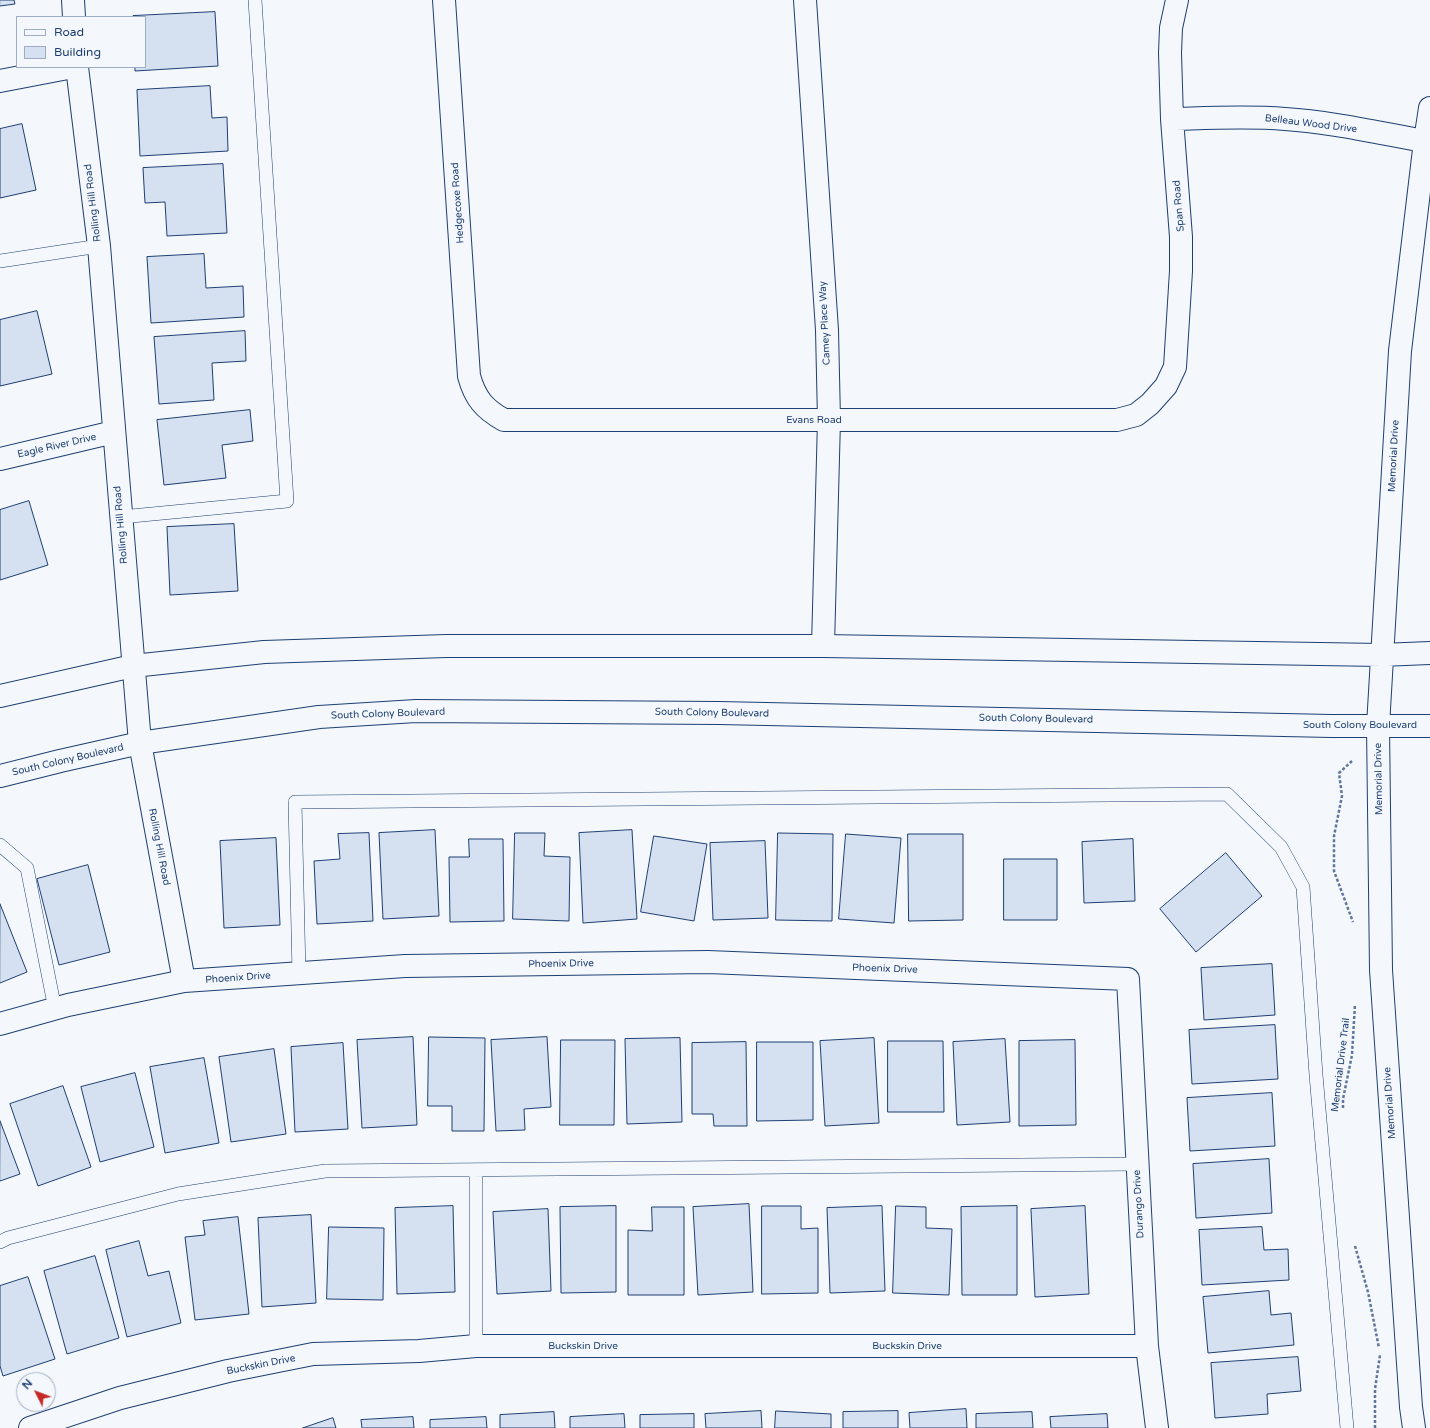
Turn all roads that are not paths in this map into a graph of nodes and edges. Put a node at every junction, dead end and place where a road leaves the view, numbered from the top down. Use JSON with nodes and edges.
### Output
{"nodes":[{"id":1,"x":73,"y":0,"type":"edge"},
{"id":2,"x":255,"y":0,"type":"edge"},
{"id":3,"x":444,"y":0,"type":"edge"},
{"id":4,"x":805,"y":0,"type":"edge"},
{"id":5,"x":1177,"y":0,"type":"edge"},
{"id":6,"x":74,"y":16,"type":"edge"},
{"id":7,"x":68,"y":68,"type":"edge"},
{"id":8,"x":77,"y":68,"type":"edge"},
{"id":9,"x":0,"y":81,"type":"edge"},
{"id":10,"x":1430,"y":108,"type":"edge"},
{"id":11,"x":1172,"y":119,"type":"junction"},
{"id":12,"x":1425,"y":141,"type":"junction"},
{"id":13,"x":99,"y":246,"type":"junction"},
{"id":14,"x":0,"y":261,"type":"edge"},
{"id":15,"x":480,"y":402,"type":"joint"},
{"id":16,"x":1150,"y":404,"type":"joint"},
{"id":17,"x":829,"y":420,"type":"junction"},
{"id":18,"x":114,"y":432,"type":"junction"},
{"id":19,"x":0,"y":459,"type":"edge"},
{"id":20,"x":121,"y":517,"type":"junction"},
{"id":21,"x":823,"y":646,"type":"junction"},
{"id":22,"x":1430,"y":653,"type":"edge"},
{"id":23,"x":1381,"y":655,"type":"junction"},
{"id":24,"x":133,"y":666,"type":"junction"},
{"id":25,"x":0,"y":696,"type":"edge"},
{"id":26,"x":1378,"y":726,"type":"junction"},
{"id":27,"x":1430,"y":726,"type":"edge"},
{"id":28,"x":140,"y":743,"type":"junction"},
{"id":29,"x":0,"y":776,"type":"edge"},
{"id":30,"x":0,"y":844,"type":"edge"},
{"id":31,"x":299,"y":973,"type":"junction"},
{"id":32,"x":1128,"y":979,"type":"joint"},
{"id":33,"x":184,"y":981,"type":"junction"},
{"id":34,"x":55,"y":1009,"type":"junction"},
{"id":35,"x":0,"y":1024,"type":"edge"},
{"id":36,"x":1137,"y":1164,"type":"junction"},
{"id":37,"x":476,"y":1170,"type":"junction"},
{"id":38,"x":0,"y":1242,"type":"edge"},
{"id":39,"x":476,"y":1346,"type":"junction"},
{"id":40,"x":1147,"y":1346,"type":"junction"},
{"id":41,"x":30,"y":1428,"type":"edge"},
{"id":42,"x":1157,"y":1428,"type":"edge"},
{"id":43,"x":1347,"y":1428,"type":"edge"},
{"id":44,"x":1414,"y":1428,"type":"edge"}],
"edges":[{"from":1,"to":6,"type":"street"},
{"from":2,"to":20,"type":"lane"},
{"from":3,"to":15,"type":"street","name":"Hedgecoxe Road"},
{"from":4,"to":17,"type":"street","name":"Camey Place Way"},
{"from":5,"to":11,"type":"street","name":"Span Road"},
{"from":7,"to":9,"type":"street"},
{"from":8,"to":13,"type":"street","name":"Rolling Hill Road"},
{"from":10,"to":12,"type":"street","name":"Memorial Drive"},
{"from":11,"to":12,"type":"street","name":"Belleau Wood Drive"},
{"from":11,"to":16,"type":"street","name":"Span Road"},
{"from":12,"to":23,"type":"street","name":"Memorial Drive"},
{"from":13,"to":14,"type":"lane"},
{"from":13,"to":18,"type":"street","name":"Rolling Hill Road"},
{"from":15,"to":17,"type":"street","name":"Evans Road"},
{"from":16,"to":17,"type":"street","name":"Evans Road"},
{"from":17,"to":21,"type":"street","name":"Camey Place Way"},
{"from":18,"to":19,"type":"street","name":"Eagle River Drive"},
{"from":18,"to":20,"type":"street","name":"Rolling Hill Road"},
{"from":20,"to":24,"type":"street","name":"Rolling Hill Road"},
{"from":21,"to":23,"type":"street"},
{"from":21,"to":24,"type":"street"},
{"from":22,"to":23,"type":"street"},
{"from":23,"to":26,"type":"street","name":"Memorial Drive"},
{"from":24,"to":25,"type":"street"},
{"from":24,"to":28,"type":"street","name":"Rolling Hill Road"},
{"from":26,"to":27,"type":"street","name":"South Colony Boulevard"},
{"from":26,"to":28,"type":"street","name":"South Colony Boulevard"},
{"from":26,"to":44,"type":"street","name":"Memorial Drive"},
{"from":28,"to":29,"type":"street","name":"South Colony Boulevard"},
{"from":28,"to":33,"type":"street","name":"Rolling Hill Road"},
{"from":30,"to":34,"type":"lane"},
{"from":31,"to":32,"type":"street","name":"Phoenix Drive"},
{"from":31,"to":33,"type":"street","name":"Phoenix Drive"},
{"from":31,"to":43,"type":"lane"},
{"from":32,"to":36,"type":"street","name":"Durango Drive"},
{"from":33,"to":34,"type":"street","name":"Phoenix Drive"},
{"from":34,"to":35,"type":"street","name":"Phoenix Drive"},
{"from":36,"to":37,"type":"lane"},
{"from":36,"to":40,"type":"street","name":"Durango Drive"},
{"from":37,"to":38,"type":"lane"},
{"from":37,"to":39,"type":"lane"},
{"from":39,"to":40,"type":"street","name":"Buckskin Drive"},
{"from":39,"to":41,"type":"street","name":"Buckskin Drive"},
{"from":40,"to":42,"type":"street","name":"Durango Drive"}]}
